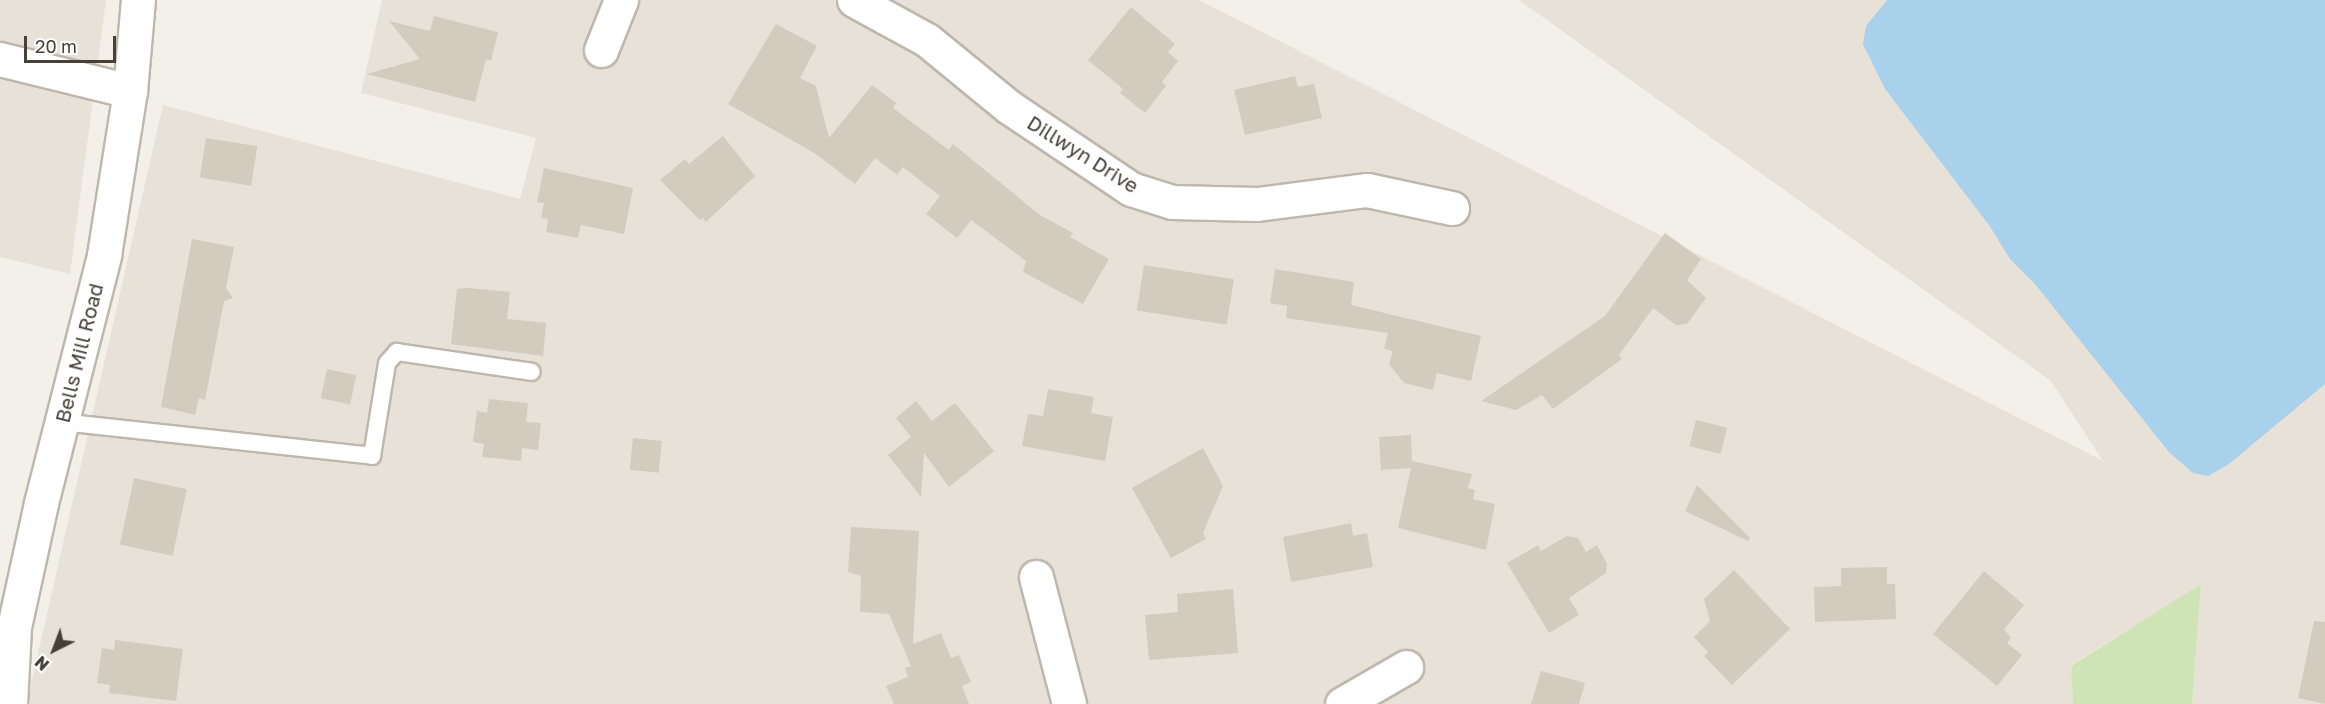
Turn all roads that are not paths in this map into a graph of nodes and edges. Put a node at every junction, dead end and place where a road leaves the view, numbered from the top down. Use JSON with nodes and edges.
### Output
{"nodes":[{"id":1,"x":138,"y":0,"type":"edge"},
{"id":2,"x":621,"y":0,"type":"edge"},
{"id":3,"x":854,"y":0,"type":"edge"},
{"id":4,"x":601,"y":50,"type":"dead end"},
{"id":5,"x":0,"y":59,"type":"edge"},
{"id":6,"x":130,"y":91,"type":"junction"},
{"id":7,"x":1452,"y":208,"type":"dead end"},
{"id":8,"x":532,"y":372,"type":"dead end"},
{"id":9,"x":61,"y":422,"type":"junction"},
{"id":10,"x":1036,"y":577,"type":"dead end"},
{"id":11,"x":1406,"y":667,"type":"dead end"},
{"id":12,"x":10,"y":704,"type":"edge"},
{"id":13,"x":1069,"y":704,"type":"edge"},
{"id":14,"x":1342,"y":704,"type":"edge"}],
"edges":[{"from":1,"to":6,"type":"street","name":"Bells Mill Road"},
{"from":2,"to":4,"type":"street"},
{"from":3,"to":7,"type":"street","name":"Dillwyn Drive"},
{"from":5,"to":6,"type":"street"},
{"from":6,"to":9,"type":"street","name":"Bells Mill Road"},
{"from":8,"to":9,"type":"lane"},
{"from":9,"to":12,"type":"street","name":"Bells Mill Road"},
{"from":10,"to":13,"type":"street"},
{"from":11,"to":14,"type":"street"}]}
